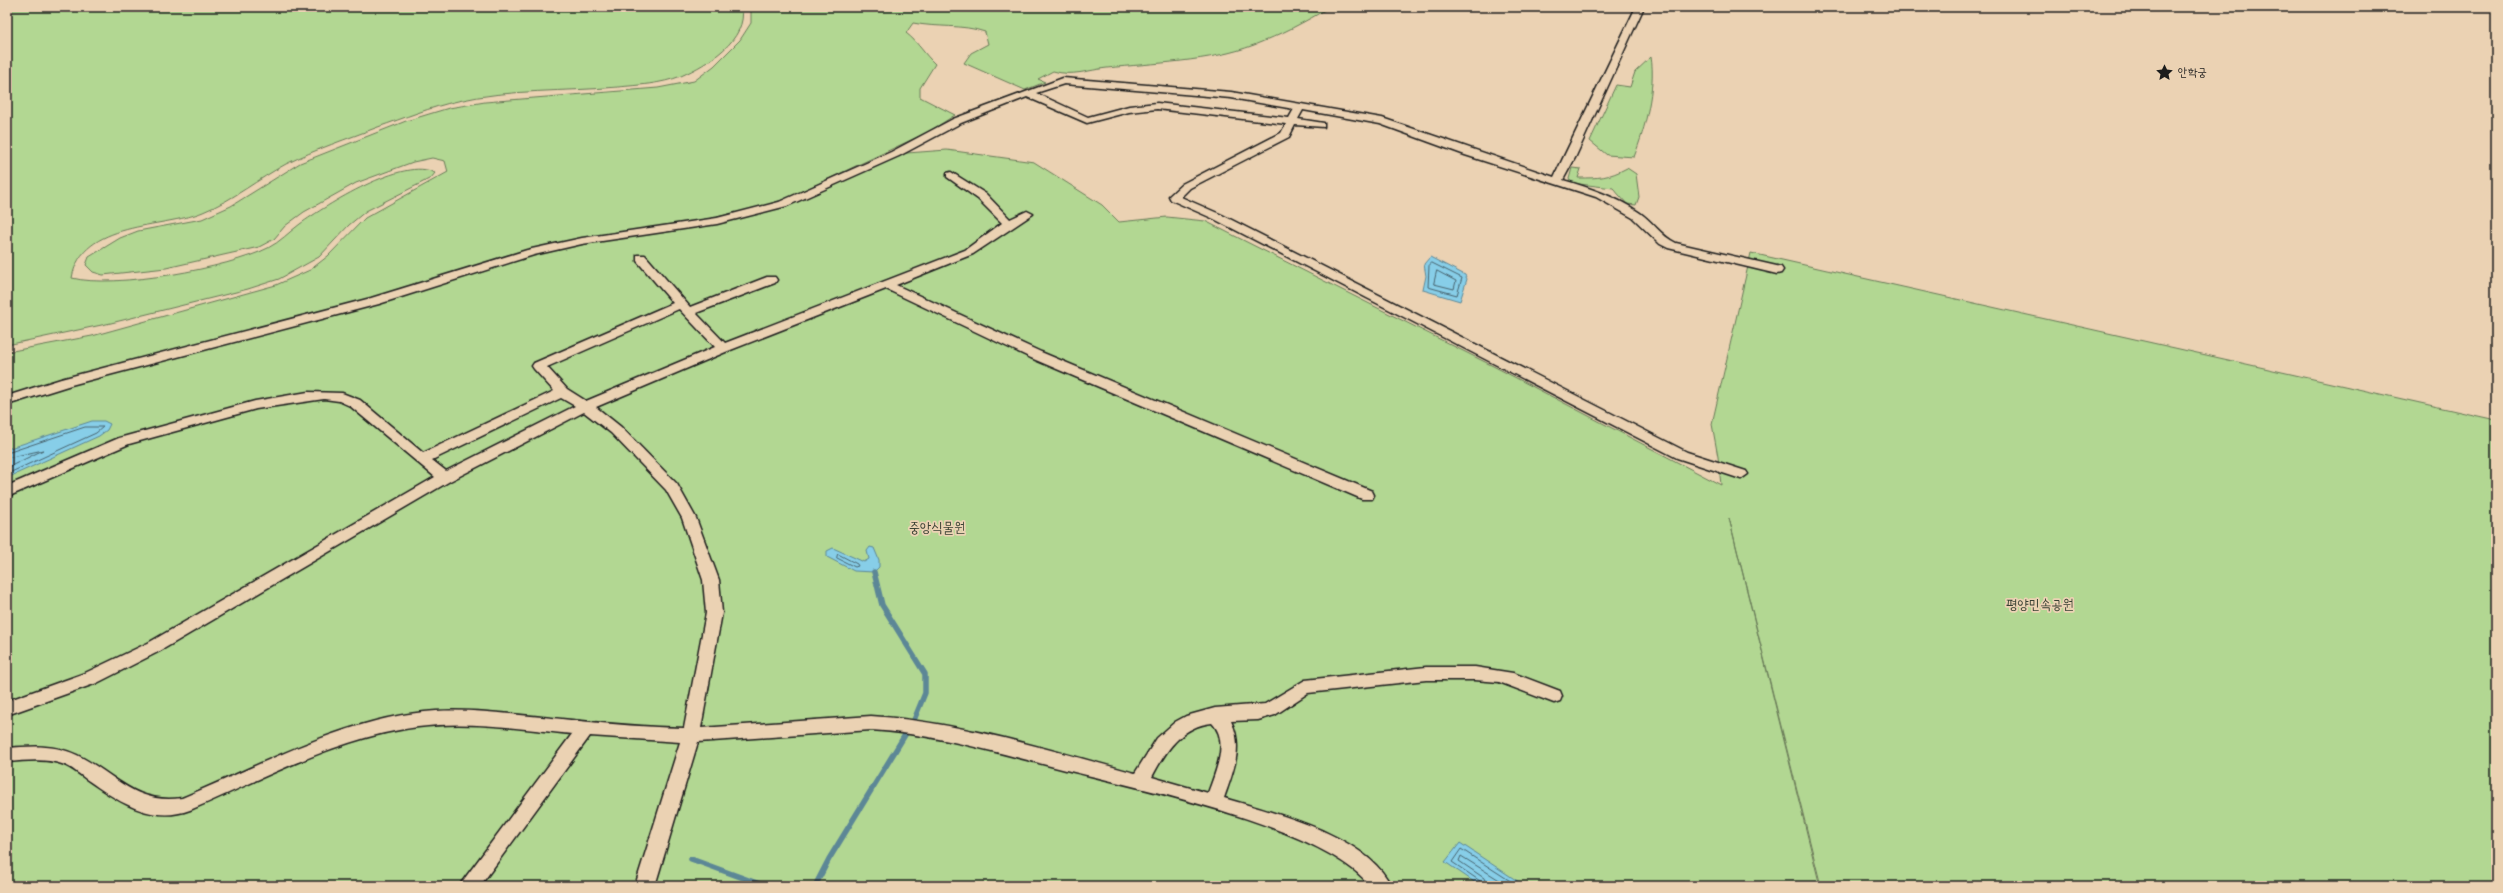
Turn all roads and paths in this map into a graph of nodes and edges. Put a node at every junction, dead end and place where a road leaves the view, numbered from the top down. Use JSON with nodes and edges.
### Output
{"nodes":[{"id":1,"x":1640,"y":7,"type":"edge"},
{"id":2,"x":1027,"y":93,"type":"junction"},
{"id":3,"x":1300,"y":106,"type":"junction"},
{"id":4,"x":1291,"y":122,"type":"junction"},
{"id":5,"x":1320,"y":125,"type":"dead end"},
{"id":6,"x":951,"y":175,"type":"dead end"},
{"id":7,"x":1557,"y":181,"type":"junction"},
{"id":8,"x":1027,"y":214,"type":"dead end"},
{"id":9,"x":1008,"y":224,"type":"junction"},
{"id":10,"x":641,"y":258,"type":"dead end"},
{"id":11,"x":1777,"y":270,"type":"dead end"},
{"id":12,"x":771,"y":280,"type":"dead end"},
{"id":13,"x":885,"y":284,"type":"junction"},
{"id":14,"x":684,"y":308,"type":"junction"},
{"id":15,"x":723,"y":348,"type":"junction"},
{"id":16,"x":562,"y":392,"type":"junction"},
{"id":17,"x":7,"y":401,"type":"edge"},
{"id":18,"x":583,"y":406,"type":"junction"},
{"id":19,"x":422,"y":459,"type":"junction"},
{"id":20,"x":1741,"y":474,"type":"dead end"},
{"id":21,"x":444,"y":478,"type":"junction"},
{"id":22,"x":7,"y":492,"type":"edge"},
{"id":23,"x":1367,"y":495,"type":"dead end"},
{"id":24,"x":1554,"y":696,"type":"dead end"},
{"id":25,"x":7,"y":708,"type":"edge"},
{"id":26,"x":1214,"y":715,"type":"junction"},
{"id":27,"x":586,"y":729,"type":"junction"},
{"id":28,"x":691,"y":735,"type":"junction"},
{"id":29,"x":7,"y":755,"type":"edge"},
{"id":30,"x":1140,"y":781,"type":"junction"},
{"id":31,"x":1213,"y":802,"type":"junction"},
{"id":32,"x":469,"y":886,"type":"edge"},
{"id":33,"x":644,"y":886,"type":"edge"},
{"id":34,"x":1381,"y":886,"type":"edge"}],
"edges":[{"from":1,"to":7,"type":"street"},
{"from":2,"to":3,"type":"street"},
{"from":2,"to":4,"type":"street"},
{"from":2,"to":17,"type":"street"},
{"from":3,"to":4,"type":"street"},
{"from":3,"to":7,"type":"street"},
{"from":4,"to":5,"type":"street"},
{"from":4,"to":20,"type":"street"},
{"from":6,"to":9,"type":"street"},
{"from":7,"to":11,"type":"street"},
{"from":8,"to":9,"type":"street"},
{"from":9,"to":13,"type":"street"},
{"from":10,"to":14,"type":"street"},
{"from":12,"to":14,"type":"street"},
{"from":13,"to":15,"type":"street"},
{"from":13,"to":23,"type":"street"},
{"from":14,"to":15,"type":"street"},
{"from":14,"to":16,"type":"street"},
{"from":15,"to":18,"type":"street"},
{"from":16,"to":18,"type":"street"},
{"from":16,"to":19,"type":"street"},
{"from":18,"to":21,"type":"street"},
{"from":18,"to":28,"type":"street"},
{"from":19,"to":21,"type":"street"},
{"from":19,"to":22,"type":"street"},
{"from":21,"to":25,"type":"street"},
{"from":24,"to":26,"type":"street"},
{"from":26,"to":30,"type":"street"},
{"from":26,"to":31,"type":"street"},
{"from":27,"to":28,"type":"street"},
{"from":27,"to":29,"type":"street"},
{"from":27,"to":32,"type":"street"},
{"from":28,"to":30,"type":"street"},
{"from":28,"to":33,"type":"street"},
{"from":30,"to":31,"type":"street"},
{"from":31,"to":34,"type":"street"}]}
